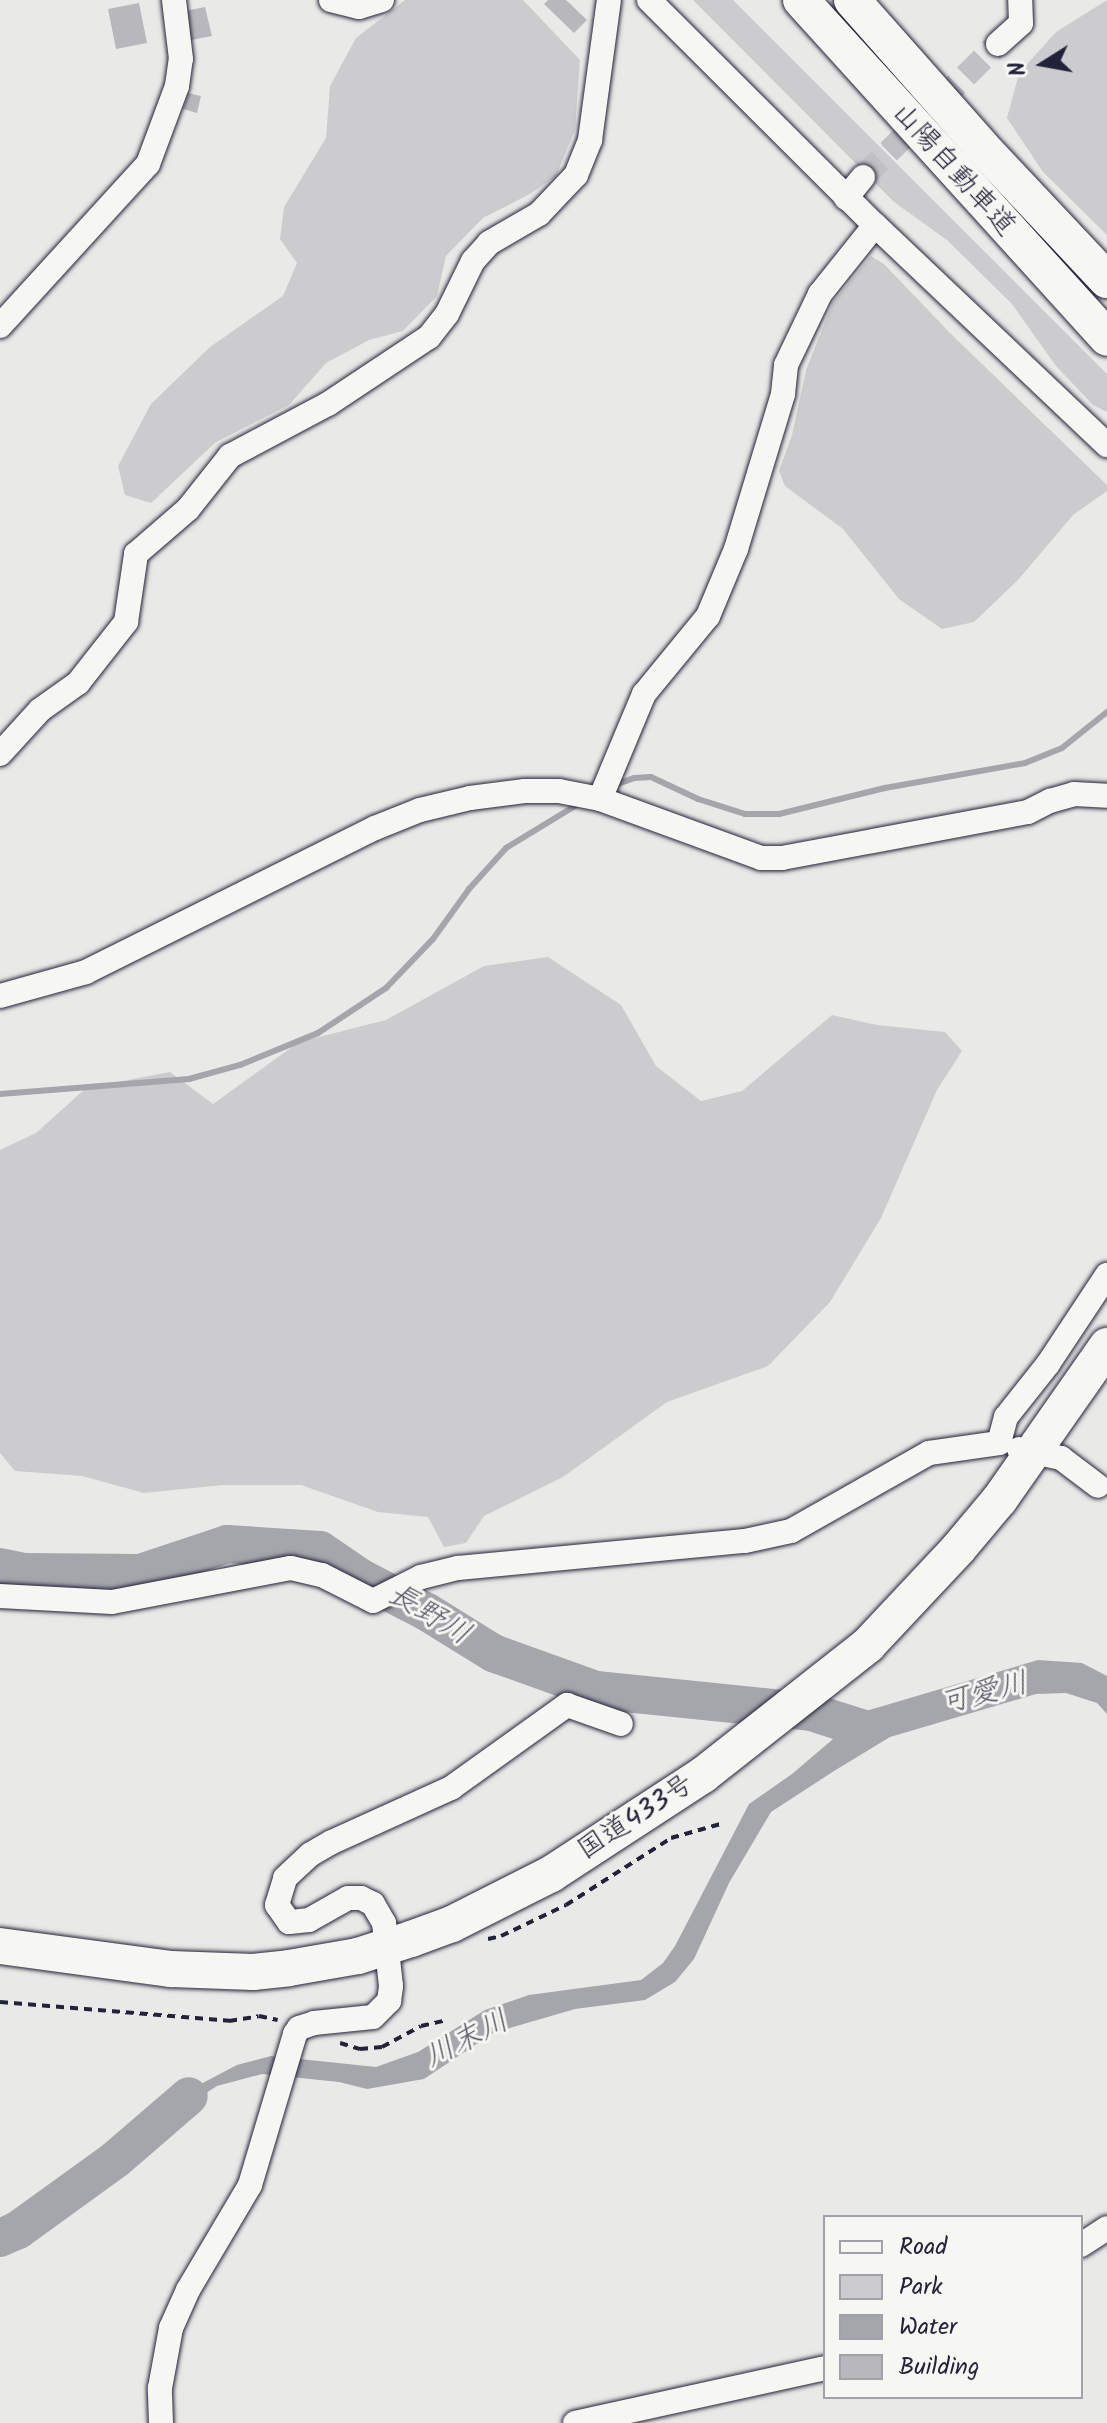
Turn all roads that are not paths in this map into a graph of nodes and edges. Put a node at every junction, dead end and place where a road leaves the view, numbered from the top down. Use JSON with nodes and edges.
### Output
{"nodes":[{"id":1,"x":174,"y":0,"type":"edge"},
{"id":2,"x":331,"y":0,"type":"edge"},
{"id":3,"x":382,"y":0,"type":"edge"},
{"id":4,"x":609,"y":0,"type":"edge"},
{"id":5,"x":649,"y":0,"type":"edge"},
{"id":6,"x":779,"y":0,"type":"edge"},
{"id":7,"x":801,"y":0,"type":"edge"},
{"id":8,"x":852,"y":0,"type":"edge"},
{"id":9,"x":1020,"y":0,"type":"edge"},
{"id":10,"x":998,"y":44,"type":"tunnel mouth"},
{"id":11,"x":863,"y":177,"type":"tunnel mouth"},
{"id":12,"x":959,"y":179,"type":"junction"},
{"id":13,"x":846,"y":198,"type":"junction"},
{"id":14,"x":875,"y":225,"type":"junction"},
{"id":15,"x":1107,"y":280,"type":"edge"},
{"id":16,"x":0,"y":326,"type":"edge"},
{"id":17,"x":1107,"y":338,"type":"edge"},
{"id":18,"x":1107,"y":445,"type":"edge"},
{"id":19,"x":0,"y":754,"type":"edge"},
{"id":20,"x":1107,"y":796,"type":"edge"},
{"id":21,"x":600,"y":799,"type":"junction"},
{"id":22,"x":0,"y":996,"type":"edge"},
{"id":23,"x":1107,"y":1275,"type":"edge"},
{"id":24,"x":1107,"y":1346,"type":"edge"},
{"id":25,"x":999,"y":1443,"type":"junction"},
{"id":26,"x":1033,"y":1453,"type":"junction"},
{"id":27,"x":1098,"y":1486,"type":"dead end"},
{"id":28,"x":0,"y":1596,"type":"edge"},
{"id":29,"x":621,"y":1724,"type":"dead end"},
{"id":30,"x":0,"y":1946,"type":"edge"},
{"id":31,"x":386,"y":1946,"type":"junction"},
{"id":32,"x":1107,"y":2228,"type":"edge"},
{"id":33,"x":1083,"y":2244,"type":"edge"},
{"id":34,"x":823,"y":2368,"type":"edge"},
{"id":35,"x":161,"y":2423,"type":"edge"},
{"id":36,"x":575,"y":2423,"type":"edge"}],
"edges":[{"from":1,"to":16,"type":"street"},
{"from":2,"to":3,"type":"street"},
{"from":4,"to":19,"type":"street"},
{"from":5,"to":13,"type":"street"},
{"from":6,"to":12,"type":"highway"},
{"from":7,"to":12,"type":"highway","name":"山陽自動車道"},
{"from":8,"to":15,"type":"highway","name":"山陽自動車道"},
{"from":9,"to":10,"type":"street"},
{"from":11,"to":13,"type":"street"},
{"from":12,"to":17,"type":"highway","name":"山陽自動車道"},
{"from":13,"to":14,"type":"street"},
{"from":14,"to":18,"type":"street"},
{"from":14,"to":21,"type":"street"},
{"from":20,"to":21,"type":"street"},
{"from":21,"to":22,"type":"street"},
{"from":23,"to":25,"type":"street"},
{"from":24,"to":26,"type":"highway","name":"国道433号"},
{"from":25,"to":26,"type":"street"},
{"from":25,"to":28,"type":"street"},
{"from":26,"to":27,"type":"street"},
{"from":26,"to":31,"type":"highway","name":"国道433号"},
{"from":29,"to":31,"type":"street"},
{"from":30,"to":31,"type":"highway","name":"国道433号"},
{"from":31,"to":35,"type":"street"},
{"from":32,"to":33,"type":"street"},
{"from":34,"to":36,"type":"street"}]}
